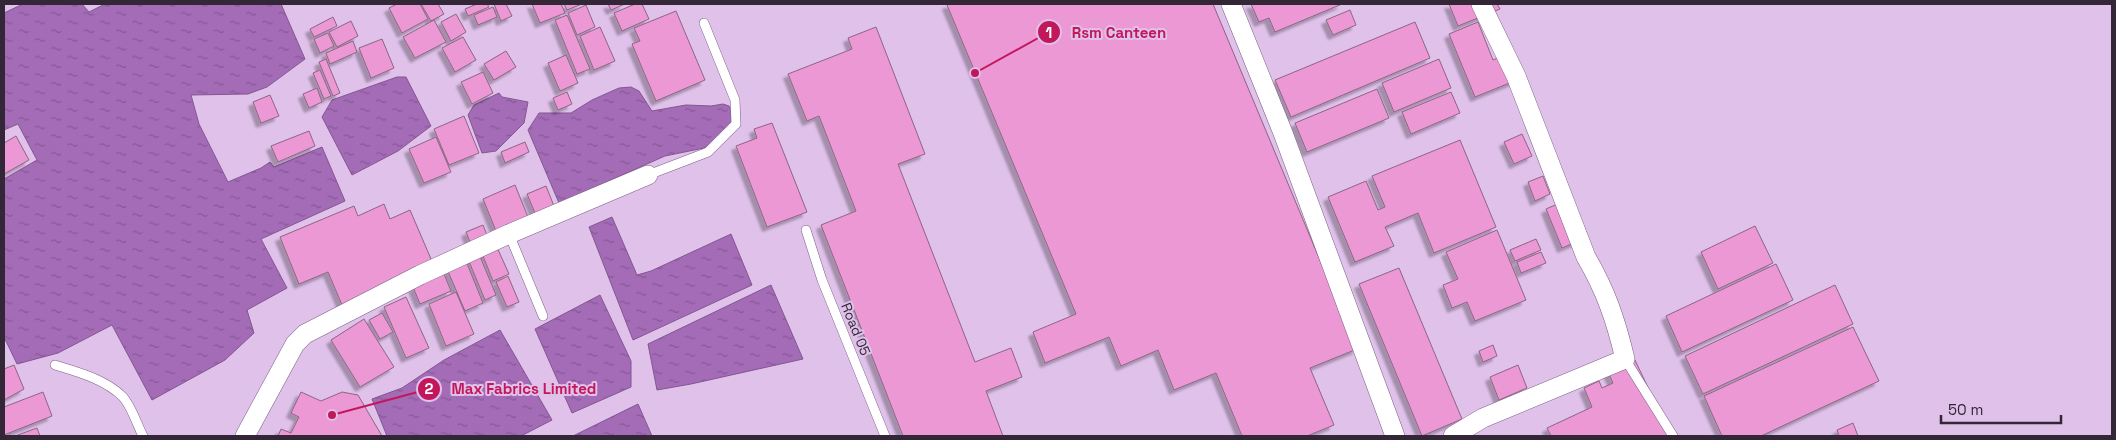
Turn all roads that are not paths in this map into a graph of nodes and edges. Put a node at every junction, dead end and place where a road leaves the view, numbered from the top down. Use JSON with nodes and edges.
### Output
{"nodes":[{"id":1,"x":1231,"y":4,"type":"edge"},
{"id":2,"x":1481,"y":4,"type":"edge"},
{"id":3,"x":704,"y":23,"type":"dead end"},
{"id":4,"x":648,"y":175,"type":"joint"},
{"id":5,"x":806,"y":230,"type":"dead end"},
{"id":6,"x":509,"y":234,"type":"junction"},
{"id":7,"x":543,"y":316,"type":"dead end"},
{"id":8,"x":1625,"y":359,"type":"junction"},
{"id":9,"x":55,"y":365,"type":"dead end"},
{"id":10,"x":143,"y":436,"type":"edge"},
{"id":11,"x":245,"y":436,"type":"edge"},
{"id":12,"x":885,"y":436,"type":"edge"},
{"id":13,"x":1395,"y":436,"type":"edge"},
{"id":14,"x":1453,"y":436,"type":"edge"},
{"id":15,"x":1673,"y":436,"type":"edge"}],
"edges":[{"from":1,"to":13,"type":"street"},
{"from":2,"to":8,"type":"street"},
{"from":3,"to":4,"type":"lane"},
{"from":4,"to":6,"type":"street"},
{"from":5,"to":12,"type":"lane","name":"Road 05"},
{"from":6,"to":7,"type":"lane"},
{"from":6,"to":11,"type":"street"},
{"from":8,"to":14,"type":"street"},
{"from":8,"to":15,"type":"lane"},
{"from":9,"to":10,"type":"lane"}]}
